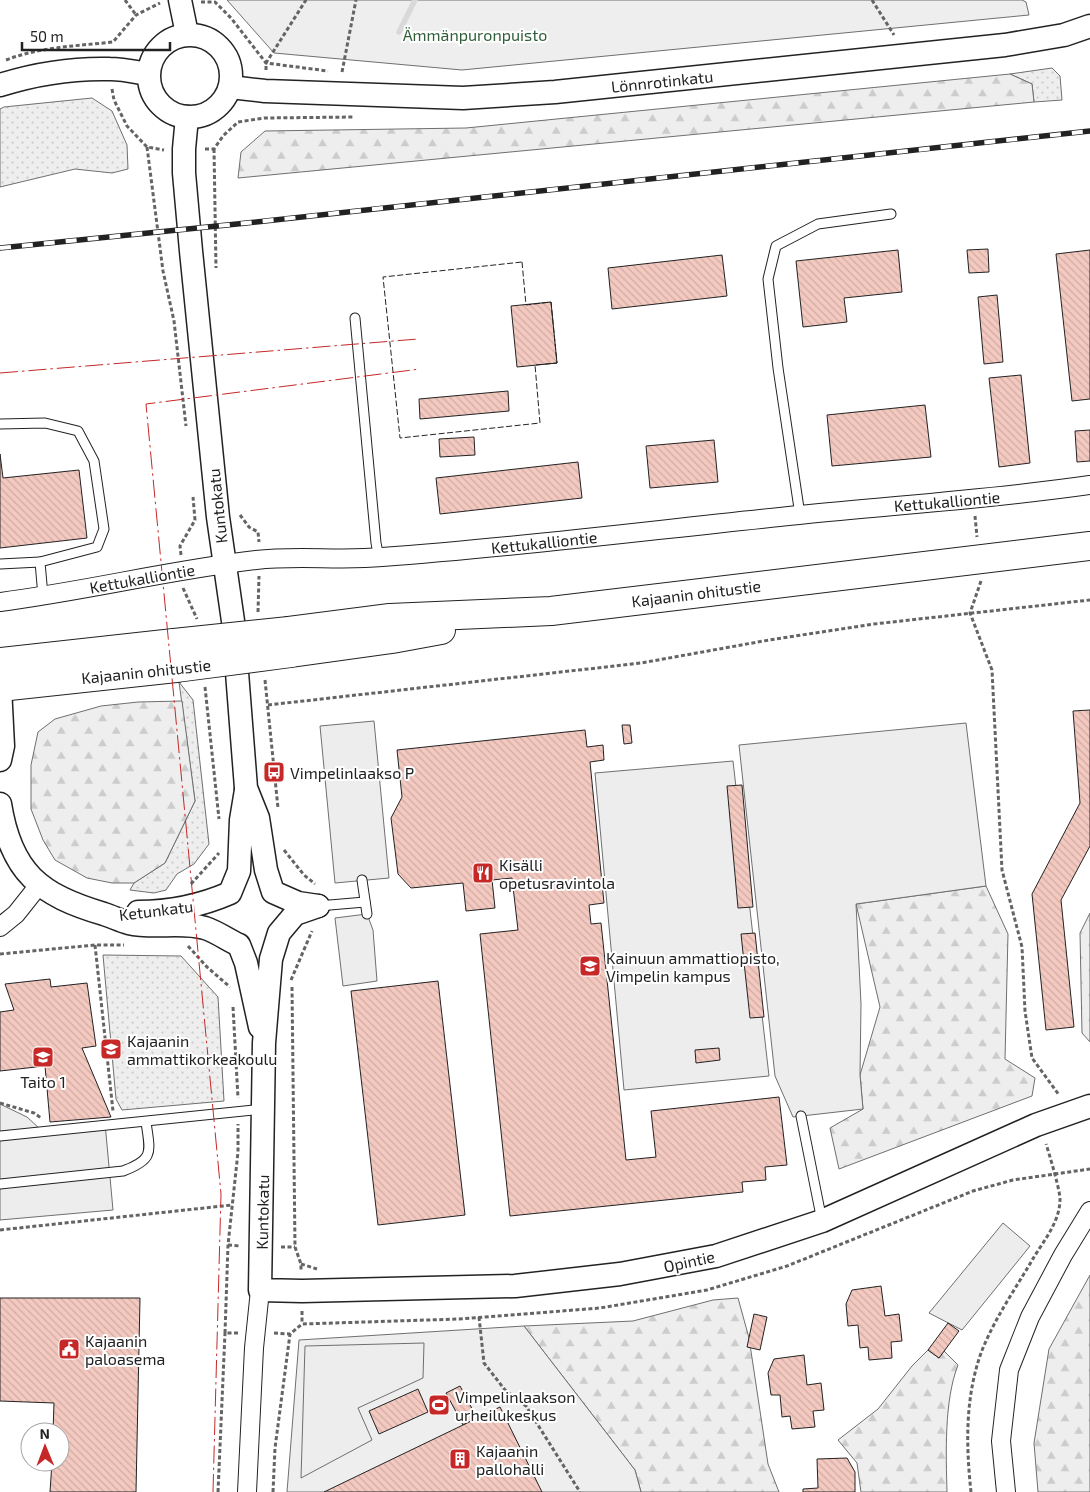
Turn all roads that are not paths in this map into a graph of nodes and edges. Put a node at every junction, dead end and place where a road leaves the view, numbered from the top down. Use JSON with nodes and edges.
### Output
{"nodes":[{"id":1,"x":181,"y":1,"type":"edge"},
{"id":2,"x":1090,"y":26,"type":"edge"},
{"id":3,"x":187,"y":34,"type":"junction"},
{"id":4,"x":148,"y":74,"type":"junction"},
{"id":5,"x":0,"y":85,"type":"edge"},
{"id":6,"x":230,"y":86,"type":"junction"},
{"id":7,"x":187,"y":118,"type":"junction"},
{"id":8,"x":891,"y":214,"type":"dead end"},
{"id":9,"x":355,"y":318,"type":"dead end"},
{"id":10,"x":0,"y":424,"type":"edge"},
{"id":11,"x":1090,"y":485,"type":"edge"},
{"id":12,"x":800,"y":515,"type":"junction"},
{"id":13,"x":1090,"y":546,"type":"edge"},
{"id":14,"x":379,"y":558,"type":"junction"},
{"id":15,"x":40,"y":562,"type":"junction"},
{"id":16,"x":0,"y":564,"type":"edge"},
{"id":17,"x":224,"y":564,"type":"junction"},
{"id":18,"x":43,"y":596,"type":"junction"},
{"id":19,"x":0,"y":602,"type":"edge"},
{"id":20,"x":175,"y":655,"type":"junction"},
{"id":21,"x":0,"y":662,"type":"edge"},
{"id":22,"x":0,"y":687,"type":"edge"},
{"id":23,"x":0,"y":760,"type":"edge"},
{"id":24,"x":246,"y":788,"type":"junction"},
{"id":25,"x":0,"y":804,"type":"edge"},
{"id":26,"x":362,"y":880,"type":"dead end"},
{"id":27,"x":39,"y":885,"type":"junction"},
{"id":28,"x":273,"y":892,"type":"junction"},
{"id":29,"x":230,"y":893,"type":"junction"},
{"id":30,"x":365,"y":902,"type":"junction"},
{"id":31,"x":318,"y":906,"type":"junction"},
{"id":32,"x":367,"y":914,"type":"dead end"},
{"id":33,"x":182,"y":918,"type":"junction"},
{"id":34,"x":0,"y":927,"type":"edge"},
{"id":35,"x":279,"y":933,"type":"junction"},
{"id":36,"x":239,"y":945,"type":"junction"},
{"id":37,"x":264,"y":1042,"type":"junction"},
{"id":38,"x":1090,"y":1108,"type":"edge"},
{"id":39,"x":264,"y":1109,"type":"junction"},
{"id":40,"x":801,"y":1116,"type":"dead end"},
{"id":41,"x":146,"y":1122,"type":"junction"},
{"id":42,"x":0,"y":1136,"type":"edge"},
{"id":43,"x":0,"y":1184,"type":"edge"},
{"id":44,"x":1090,"y":1211,"type":"edge"},
{"id":45,"x":822,"y":1221,"type":"junction"},
{"id":46,"x":260,"y":1290,"type":"junction"},
{"id":47,"x":247,"y":1492,"type":"edge"},
{"id":48,"x":1006,"y":1492,"type":"edge"}],
"edges":[{"from":1,"to":3,"type":"street"},
{"from":2,"to":6,"type":"street","name":"Lönnrotinkatu"},
{"from":3,"to":4,"type":"street"},
{"from":3,"to":6,"type":"street"},
{"from":4,"to":5,"type":"street"},
{"from":4,"to":7,"type":"street"},
{"from":6,"to":7,"type":"street"},
{"from":7,"to":17,"type":"street","name":"Kuntokatu"},
{"from":8,"to":12,"type":"lane"},
{"from":9,"to":14,"type":"lane"},
{"from":10,"to":15,"type":"lane"},
{"from":11,"to":12,"type":"street","name":"Kettukalliontie"},
{"from":12,"to":14,"type":"street","name":"Kettukalliontie"},
{"from":13,"to":20,"type":"highway","name":"Kajaanin ohitustie","bridge":true},
{"from":14,"to":17,"type":"street","name":"Kettukalliontie"},
{"from":15,"to":16,"type":"lane"},
{"from":15,"to":18,"type":"lane"},
{"from":17,"to":18,"type":"street","name":"Kettukalliontie"},
{"from":17,"to":24,"type":"street","name":"Kuntokatu"},
{"from":18,"to":19,"type":"street","name":"Kettukalliontie"},
{"from":20,"to":21,"type":"highway","name":"Kajaanin ohitustie"},
{"from":20,"to":22,"type":"highway","name":"Kajaanin ohitustie"},
{"from":22,"to":23,"type":"street"},
{"from":24,"to":28,"type":"street","name":"Kuntokatu"},
{"from":24,"to":29,"type":"street"},
{"from":25,"to":27,"type":"street","name":"Ketunkatu"},
{"from":26,"to":30,"type":"lane"},
{"from":27,"to":33,"type":"street","name":"Ketunkatu"},
{"from":27,"to":34,"type":"street"},
{"from":28,"to":29,"type":"street"},
{"from":28,"to":31,"type":"street"},
{"from":28,"to":35,"type":"street"},
{"from":29,"to":33,"type":"street","name":"Ketunkatu"},
{"from":29,"to":36,"type":"street"},
{"from":30,"to":31,"type":"lane"},
{"from":30,"to":32,"type":"lane"},
{"from":31,"to":35,"type":"street"},
{"from":33,"to":36,"type":"street","name":"Ketunkatu"},
{"from":35,"to":36,"type":"street"},
{"from":35,"to":37,"type":"street","name":"Kuntokatu"},
{"from":36,"to":37,"type":"street"},
{"from":37,"to":39,"type":"street","name":"Kuntokatu"},
{"from":38,"to":45,"type":"street","name":"Opintie"},
{"from":39,"to":41,"type":"lane"},
{"from":39,"to":46,"type":"street","name":"Kuntokatu"},
{"from":40,"to":45,"type":"lane"},
{"from":41,"to":42,"type":"lane"},
{"from":41,"to":43,"type":"lane"},
{"from":44,"to":48,"type":"street"},
{"from":45,"to":46,"type":"street","name":"Opintie"},
{"from":46,"to":47,"type":"street","name":"Kuntokatu"}]}
